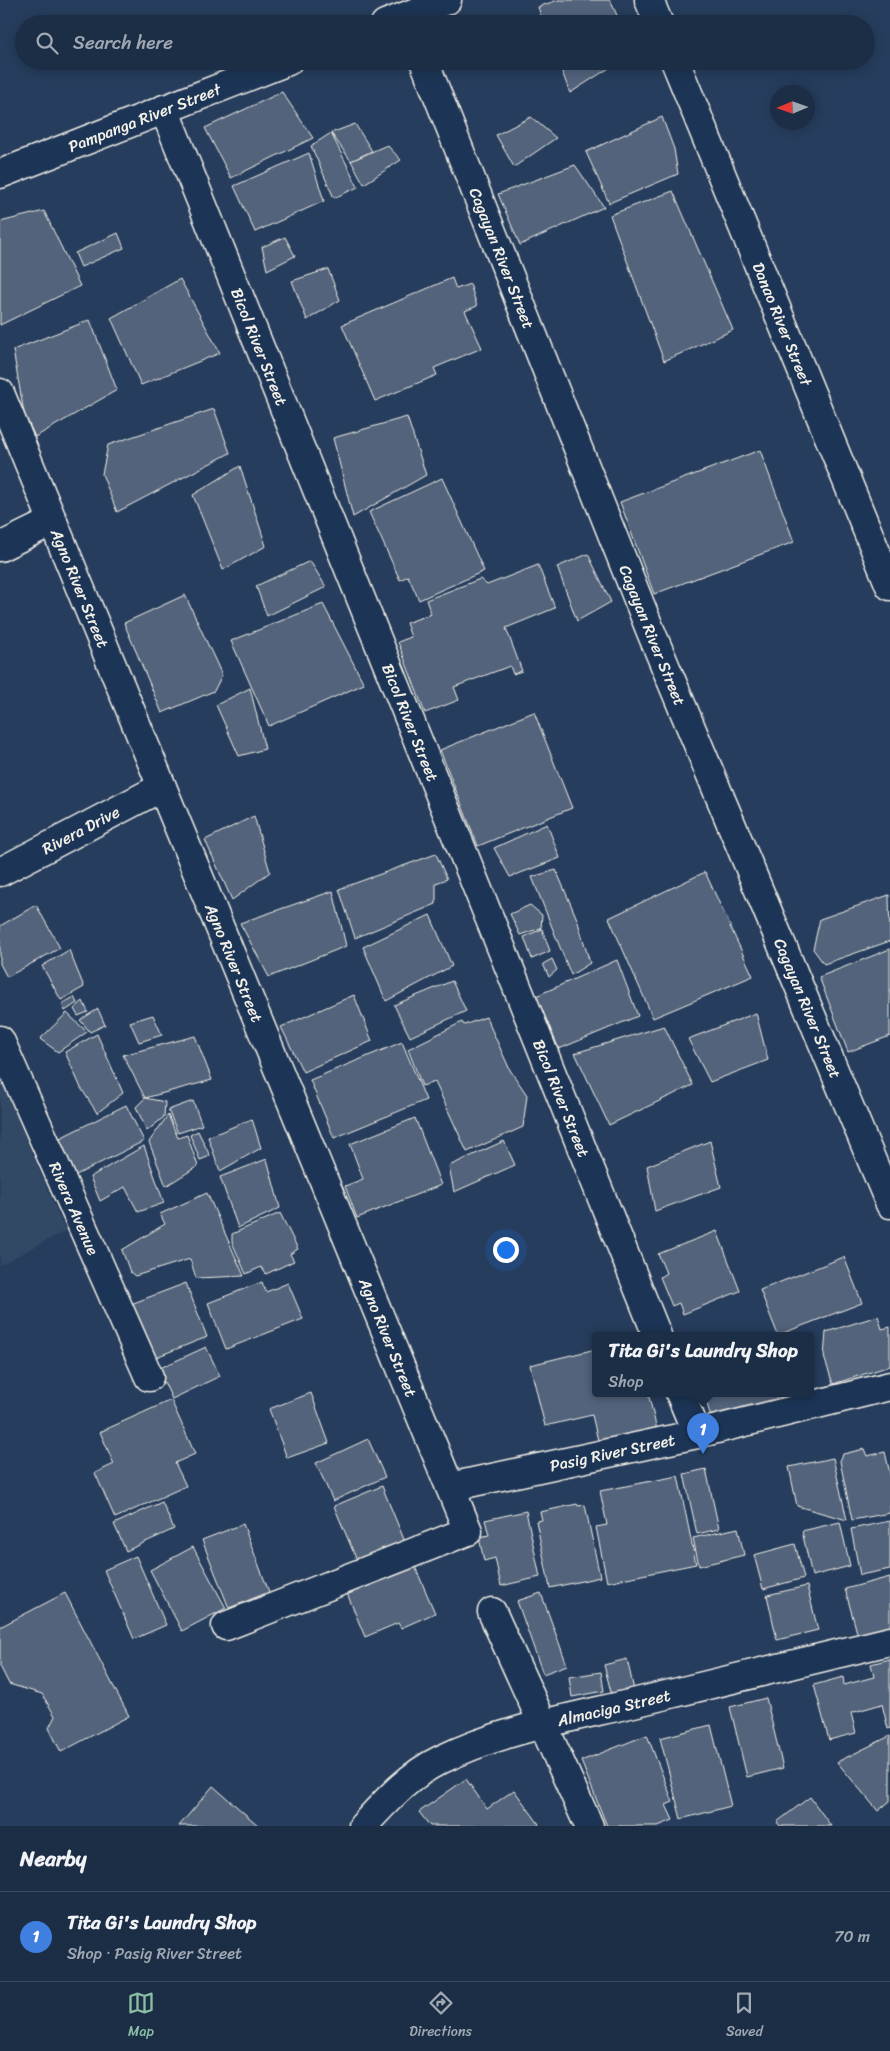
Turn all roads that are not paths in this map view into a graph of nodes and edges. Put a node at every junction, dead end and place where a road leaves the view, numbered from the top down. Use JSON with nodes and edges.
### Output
{"nodes":[{"id":1,"x":447,"y":0,"type":"edge"},
{"id":2,"x":649,"y":0,"type":"edge"},
{"id":3,"x":413,"y":15,"type":"edge"},
{"id":4,"x":655,"y":15,"type":"edge"},
{"id":5,"x":265,"y":70,"type":"edge"},
{"id":6,"x":428,"y":70,"type":"edge"},
{"id":7,"x":678,"y":70,"type":"edge"},
{"id":8,"x":164,"y":109,"type":"junction"},
{"id":9,"x":0,"y":174,"type":"edge"},
{"id":10,"x":0,"y":393,"type":"edge"},
{"id":11,"x":53,"y":521,"type":"junction"},
{"id":12,"x":0,"y":547,"type":"edge"},
{"id":13,"x":890,"y":586,"type":"edge"},
{"id":14,"x":162,"y":786,"type":"junction"},
{"id":15,"x":0,"y":872,"type":"edge"},
{"id":16,"x":0,"y":1040,"type":"edge"},
{"id":17,"x":890,"y":1204,"type":"edge"},
{"id":18,"x":656,"y":1332,"type":"edge"},
{"id":19,"x":149,"y":1377,"type":"dead end"},
{"id":20,"x":890,"y":1386,"type":"edge"},
{"id":21,"x":682,"y":1397,"type":"edge"},
{"id":22,"x":697,"y":1434,"type":"junction"},
{"id":23,"x":450,"y":1487,"type":"junction"},
{"id":24,"x":492,"y":1612,"type":"dead end"},
{"id":25,"x":226,"y":1626,"type":"dead end"},
{"id":26,"x":890,"y":1641,"type":"edge"},
{"id":27,"x":542,"y":1724,"type":"junction"},
{"id":28,"x":363,"y":1826,"type":"edge"},
{"id":29,"x":589,"y":1826,"type":"edge"}],
"edges":[{"from":1,"to":3,"type":"street"},
{"from":2,"to":4,"type":"street"},
{"from":5,"to":8,"type":"street","name":"Pampanga River Street"},
{"from":6,"to":17,"type":"street","name":"Cagayan River Street"},
{"from":7,"to":13,"type":"street","name":"Danao River Street"},
{"from":8,"to":9,"type":"street","name":"Pampanga River Street"},
{"from":8,"to":18,"type":"street","name":"Bicol River Street"},
{"from":10,"to":11,"type":"street","name":"Agno River Street"},
{"from":11,"to":12,"type":"street"},
{"from":11,"to":14,"type":"street","name":"Agno River Street"},
{"from":14,"to":15,"type":"street","name":"Rivera Drive"},
{"from":14,"to":23,"type":"street","name":"Agno River Street"},
{"from":16,"to":19,"type":"street","name":"Rivera Avenue"},
{"from":20,"to":22,"type":"street","name":"Pasig River Street"},
{"from":21,"to":22,"type":"street"},
{"from":22,"to":23,"type":"street","name":"Pasig River Street"},
{"from":23,"to":25,"type":"street","name":"Agno River Street"},
{"from":24,"to":27,"type":"street"},
{"from":26,"to":27,"type":"street","name":"Almaciga Street"},
{"from":27,"to":28,"type":"street","name":"Almaciga Street"},
{"from":27,"to":29,"type":"street"}]}
